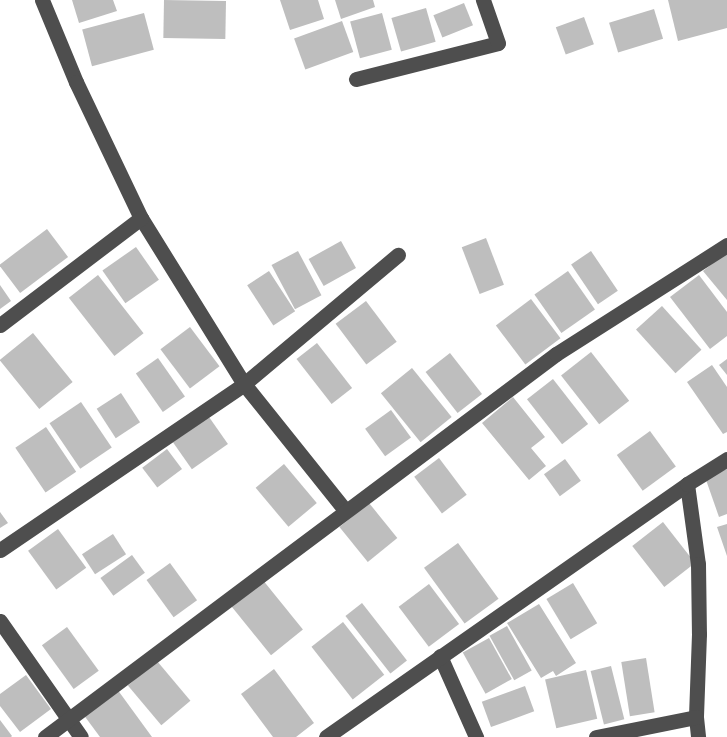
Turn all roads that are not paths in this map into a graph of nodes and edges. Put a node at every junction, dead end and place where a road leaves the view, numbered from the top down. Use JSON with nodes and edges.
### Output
{"nodes":[{"id":1,"x":42,"y":0,"type":"edge"},
{"id":2,"x":483,"y":0,"type":"edge"},
{"id":3,"x":356,"y":79,"type":"dead end"},
{"id":4,"x":141,"y":218,"type":"junction"},
{"id":5,"x":727,"y":245,"type":"edge"},
{"id":6,"x":398,"y":255,"type":"dead end"},
{"id":7,"x":0,"y":325,"type":"edge"},
{"id":8,"x":244,"y":384,"type":"junction"},
{"id":9,"x":727,"y":459,"type":"edge"},
{"id":10,"x":687,"y":484,"type":"junction"},
{"id":11,"x":345,"y":510,"type":"junction"},
{"id":12,"x":0,"y":550,"type":"edge"},
{"id":13,"x":0,"y":621,"type":"edge"},
{"id":14,"x":440,"y":656,"type":"junction"},
{"id":15,"x":696,"y":717,"type":"junction"},
{"id":16,"x":68,"y":720,"type":"junction"},
{"id":17,"x":45,"y":737,"type":"edge"},
{"id":18,"x":81,"y":737,"type":"edge"},
{"id":19,"x":326,"y":737,"type":"edge"},
{"id":20,"x":476,"y":737,"type":"edge"},
{"id":21,"x":596,"y":737,"type":"edge"},
{"id":22,"x":698,"y":737,"type":"edge"}],
"edges":[{"from":1,"to":4,"type":"street"},
{"from":2,"to":3,"type":"street"},
{"from":4,"to":7,"type":"street"},
{"from":4,"to":8,"type":"street"},
{"from":5,"to":11,"type":"street"},
{"from":6,"to":8,"type":"street"},
{"from":8,"to":11,"type":"street"},
{"from":8,"to":12,"type":"street"},
{"from":9,"to":10,"type":"street"},
{"from":10,"to":14,"type":"street"},
{"from":10,"to":15,"type":"street"},
{"from":11,"to":16,"type":"street"},
{"from":13,"to":16,"type":"street"},
{"from":14,"to":19,"type":"street"},
{"from":14,"to":20,"type":"street"},
{"from":15,"to":21,"type":"street"},
{"from":15,"to":22,"type":"street"},
{"from":16,"to":17,"type":"street"},
{"from":16,"to":18,"type":"street"}]}
